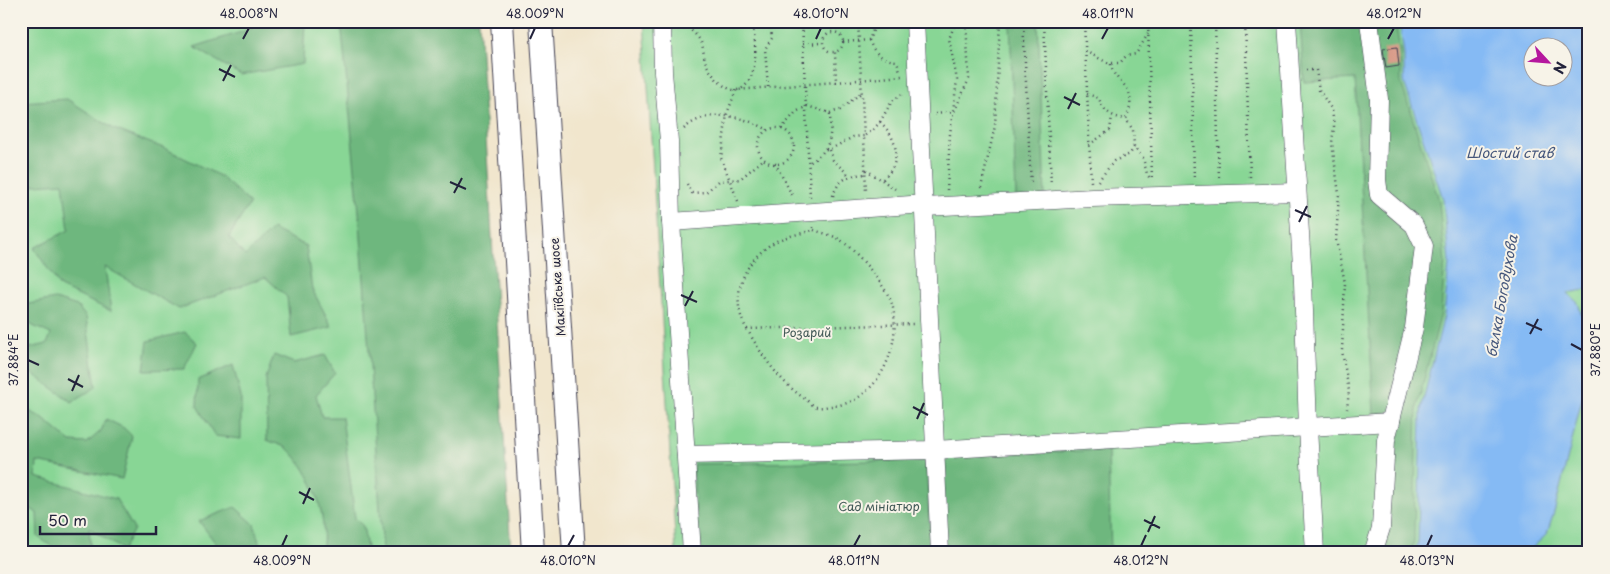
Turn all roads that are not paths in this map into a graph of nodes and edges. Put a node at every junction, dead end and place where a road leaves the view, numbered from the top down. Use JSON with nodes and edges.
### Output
{"nodes":[{"id":1,"x":502,"y":21,"type":"edge"},
{"id":2,"x":541,"y":21,"type":"edge"},
{"id":3,"x":662,"y":21,"type":"edge"},
{"id":4,"x":915,"y":21,"type":"edge"},
{"id":5,"x":1287,"y":21,"type":"edge"},
{"id":6,"x":1372,"y":23,"type":"edge"},
{"id":7,"x":1296,"y":192,"type":"junction"},
{"id":8,"x":925,"y":206,"type":"junction"},
{"id":9,"x":671,"y":222,"type":"junction"},
{"id":10,"x":1391,"y":422,"type":"junction"},
{"id":11,"x":1308,"y":428,"type":"junction"},
{"id":12,"x":935,"y":450,"type":"junction"},
{"id":13,"x":686,"y":456,"type":"junction"},
{"id":14,"x":533,"y":553,"type":"edge"},
{"id":15,"x":574,"y":553,"type":"edge"},
{"id":16,"x":692,"y":553,"type":"edge"},
{"id":17,"x":940,"y":553,"type":"edge"},
{"id":18,"x":1315,"y":553,"type":"edge"},
{"id":19,"x":1373,"y":553,"type":"edge"}],
"edges":[{"from":1,"to":14,"type":"main road"},
{"from":2,"to":15,"type":"main road","name":"Макіївське шосе"},
{"from":3,"to":9,"type":"street"},
{"from":4,"to":8,"type":"street"},
{"from":5,"to":7,"type":"street"},
{"from":6,"to":10,"type":"street"},
{"from":7,"to":8,"type":"street"},
{"from":7,"to":11,"type":"street"},
{"from":8,"to":9,"type":"street"},
{"from":8,"to":12,"type":"street"},
{"from":9,"to":13,"type":"street"},
{"from":10,"to":11,"type":"street"},
{"from":10,"to":19,"type":"street"},
{"from":11,"to":12,"type":"street"},
{"from":11,"to":18,"type":"street"},
{"from":12,"to":13,"type":"street"},
{"from":12,"to":17,"type":"street"},
{"from":13,"to":16,"type":"street"}]}
